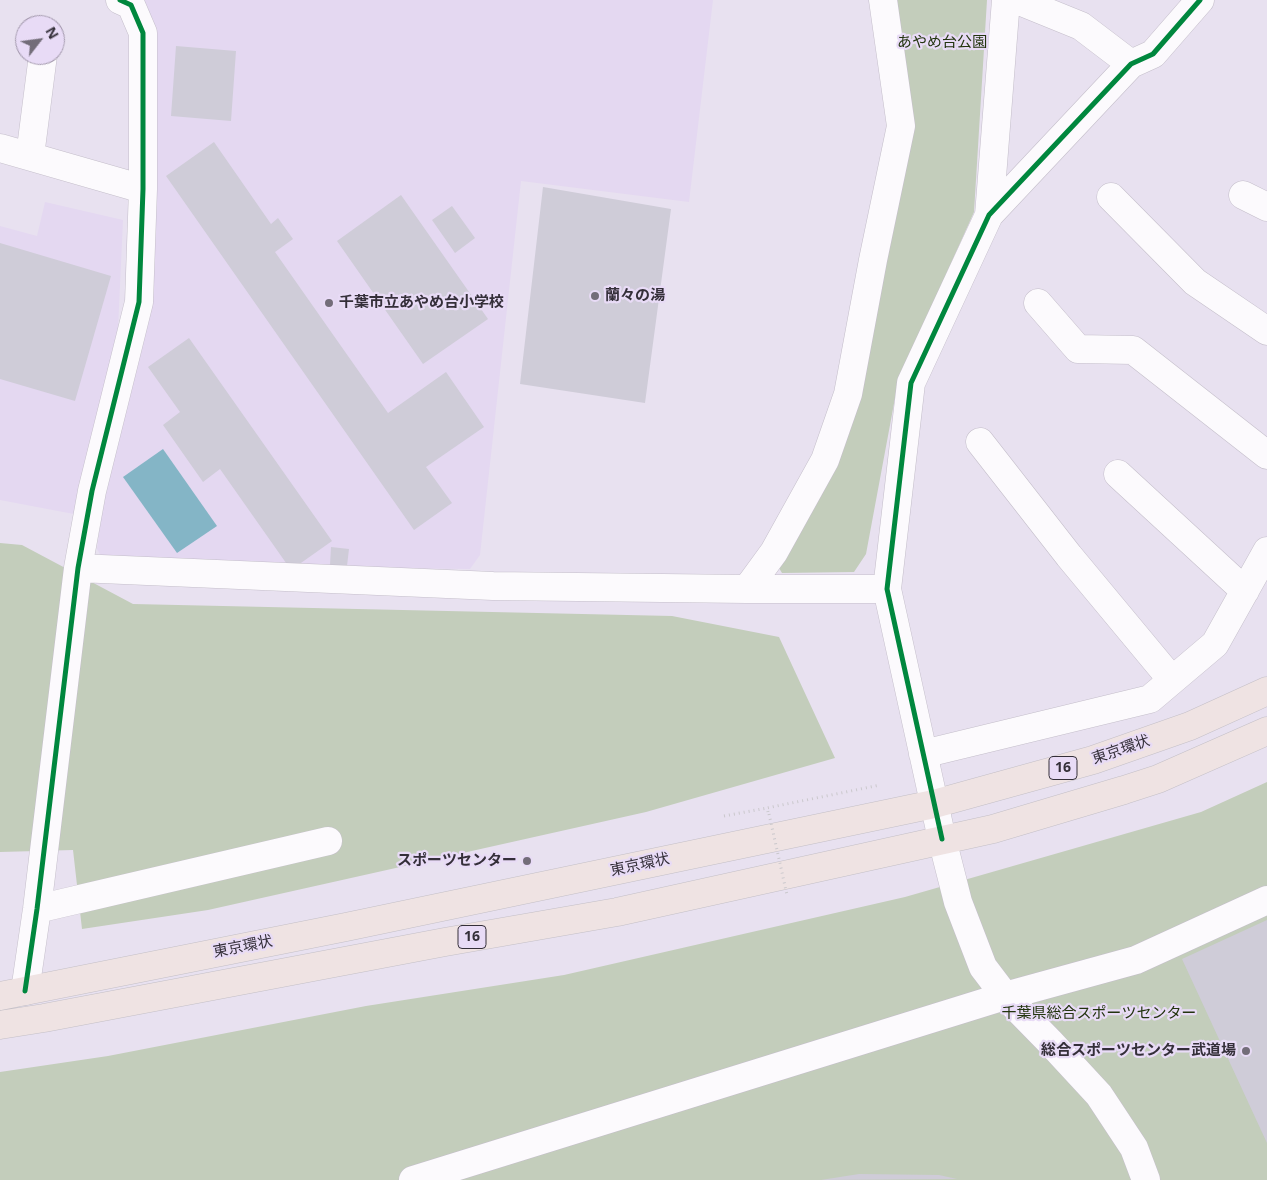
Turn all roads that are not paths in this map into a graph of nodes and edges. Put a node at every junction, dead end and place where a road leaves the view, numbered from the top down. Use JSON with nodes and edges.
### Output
{"nodes":[{"id":1,"x":120,"y":0,"type":"edge"},
{"id":2,"x":883,"y":0,"type":"edge"},
{"id":3,"x":1006,"y":0,"type":"edge"},
{"id":4,"x":1017,"y":0,"type":"edge"},
{"id":5,"x":1200,"y":0,"type":"edge"},
{"id":6,"x":1131,"y":64,"type":"junction"},
{"id":7,"x":42,"y":65,"type":"edge"},
{"id":8,"x":0,"y":148,"type":"edge"},
{"id":9,"x":30,"y":156,"type":"junction"},
{"id":10,"x":143,"y":189,"type":"junction"},
{"id":11,"x":1243,"y":195,"type":"dead end"},
{"id":12,"x":1111,"y":196,"type":"dead end"},
{"id":13,"x":1267,"y":208,"type":"edge"},
{"id":14,"x":989,"y":215,"type":"junction"},
{"id":15,"x":1038,"y":303,"type":"dead end"},
{"id":16,"x":1267,"y":331,"type":"edge"},
{"id":17,"x":980,"y":442,"type":"dead end"},
{"id":18,"x":1267,"y":455,"type":"edge"},
{"id":19,"x":1118,"y":474,"type":"dead end"},
{"id":20,"x":1267,"y":551,"type":"edge"},
{"id":21,"x":78,"y":568,"type":"junction"},
{"id":22,"x":887,"y":588,"type":"junction"},
{"id":23,"x":747,"y":589,"type":"junction"},
{"id":24,"x":1245,"y":591,"type":"junction"},
{"id":25,"x":1172,"y":680,"type":"junction"},
{"id":26,"x":1267,"y":691,"type":"edge"},
{"id":27,"x":1267,"y":731,"type":"edge"},
{"id":28,"x":923,"y":754,"type":"junction"},
{"id":29,"x":934,"y":804,"type":"junction"},
{"id":30,"x":942,"y":839,"type":"junction"},
{"id":31,"x":328,"y":841,"type":"dead end"},
{"id":32,"x":1267,"y":900,"type":"edge"},
{"id":33,"x":37,"y":909,"type":"junction"},
{"id":34,"x":12,"y":994,"type":"edge"},
{"id":35,"x":1004,"y":996,"type":"junction"},
{"id":36,"x":0,"y":1025,"type":"edge"},
{"id":37,"x":413,"y":1180,"type":"edge"},
{"id":38,"x":1146,"y":1180,"type":"edge"}],
"edges":[{"from":1,"to":10,"type":"street"},
{"from":2,"to":23,"type":"street"},
{"from":3,"to":14,"type":"street"},
{"from":4,"to":6,"type":"street"},
{"from":5,"to":6,"type":"street"},
{"from":6,"to":14,"type":"street"},
{"from":7,"to":9,"type":"street"},
{"from":8,"to":9,"type":"street"},
{"from":9,"to":10,"type":"street"},
{"from":10,"to":21,"type":"street"},
{"from":11,"to":13,"type":"street"},
{"from":12,"to":16,"type":"street"},
{"from":14,"to":22,"type":"street"},
{"from":15,"to":18,"type":"street"},
{"from":17,"to":25,"type":"street"},
{"from":19,"to":24,"type":"street"},
{"from":20,"to":24,"type":"street"},
{"from":21,"to":23,"type":"street"},
{"from":21,"to":33,"type":"street"},
{"from":22,"to":23,"type":"street"},
{"from":22,"to":28,"type":"street"},
{"from":24,"to":25,"type":"street"},
{"from":25,"to":28,"type":"street"},
{"from":26,"to":29,"type":"highway","name":"東京環状","number":"16"},
{"from":27,"to":30,"type":"highway","number":"16"},
{"from":28,"to":29,"type":"street"},
{"from":29,"to":30,"type":"street"},
{"from":29,"to":34,"type":"highway","name":"東京環状","number":"16"},
{"from":30,"to":35,"type":"street"},
{"from":30,"to":36,"type":"highway","number":"16"},
{"from":31,"to":33,"type":"street"},
{"from":32,"to":35,"type":"street"},
{"from":33,"to":34,"type":"street"},
{"from":35,"to":37,"type":"street"},
{"from":35,"to":38,"type":"street"}]}
